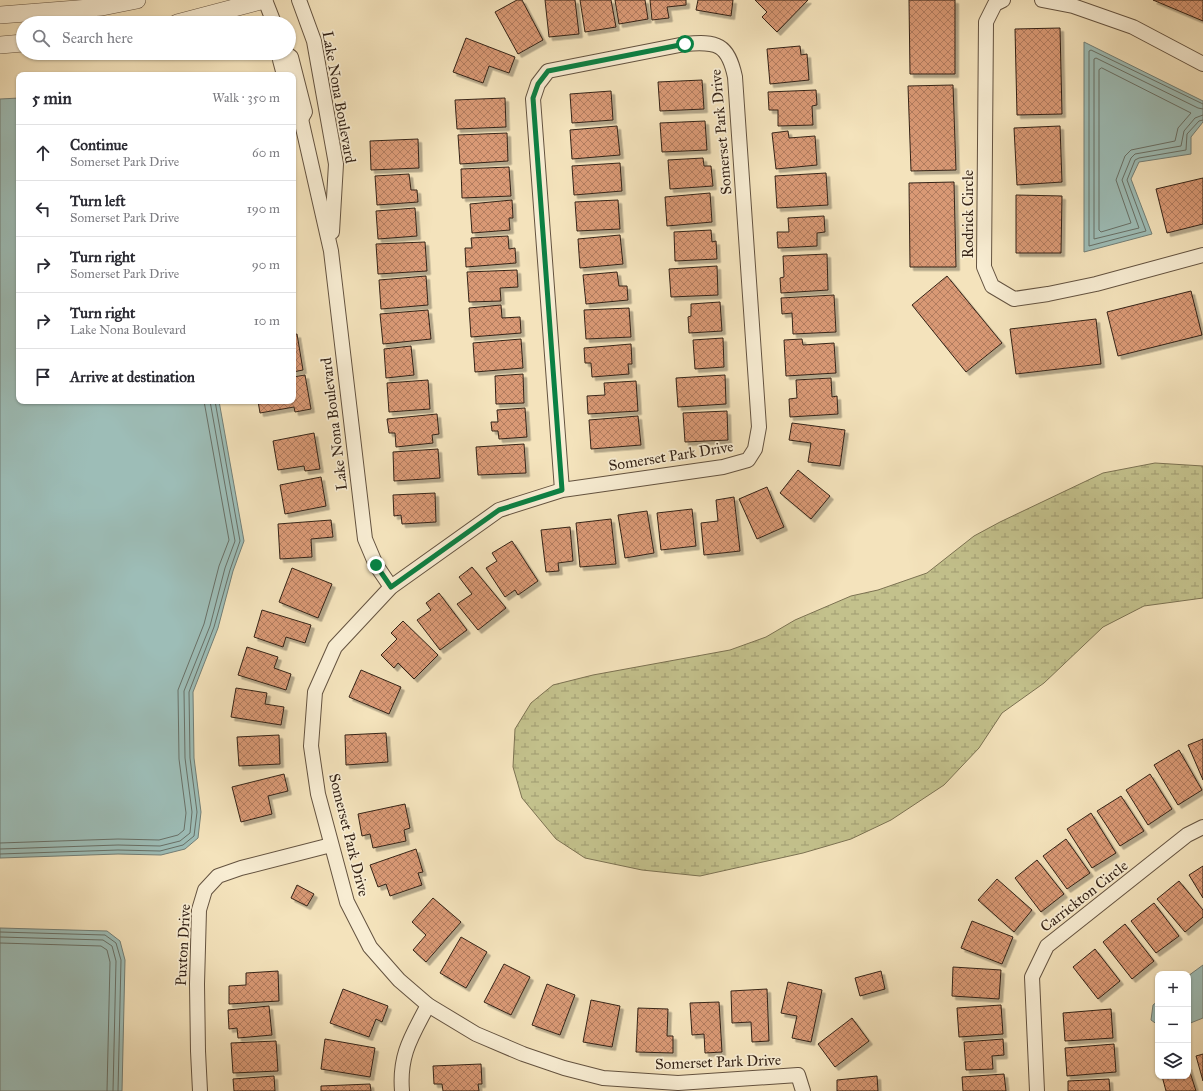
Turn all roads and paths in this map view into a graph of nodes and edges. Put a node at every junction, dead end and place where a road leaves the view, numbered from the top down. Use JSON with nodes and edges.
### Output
{"nodes":[{"id":1,"x":137,"y":0,"type":"edge"},
{"id":2,"x":264,"y":0,"type":"edge"},
{"id":3,"x":299,"y":0,"type":"edge"},
{"id":4,"x":1003,"y":0,"type":"edge"},
{"id":5,"x":1042,"y":0,"type":"edge"},
{"id":6,"x":0,"y":15,"type":"edge"},
{"id":7,"x":204,"y":16,"type":"edge"},
{"id":8,"x":271,"y":16,"type":"edge"},
{"id":9,"x":16,"y":44,"type":"edge"},
{"id":10,"x":0,"y":45,"type":"edge"},
{"id":11,"x":280,"y":60,"type":"edge"},
{"id":12,"x":291,"y":60,"type":"edge"},
{"id":13,"x":1203,"y":64,"type":"edge"},
{"id":14,"x":283,"y":72,"type":"edge"},
{"id":15,"x":293,"y":72,"type":"edge"},
{"id":16,"x":324,"y":93,"type":"junction"},
{"id":17,"x":296,"y":101,"type":"edge"},
{"id":18,"x":331,"y":250,"type":"junction"},
{"id":19,"x":1203,"y":255,"type":"edge"},
{"id":20,"x":562,"y":490,"type":"junction"},
{"id":21,"x":391,"y":587,"type":"junction"},
{"id":22,"x":1203,"y":827,"type":"edge"},
{"id":23,"x":331,"y":845,"type":"junction"},
{"id":24,"x":428,"y":1005,"type":"junction"},
{"id":25,"x":604,"y":1084,"type":"edge"},
{"id":26,"x":200,"y":1091,"type":"edge"},
{"id":27,"x":402,"y":1091,"type":"edge"},
{"id":28,"x":803,"y":1091,"type":"edge"},
{"id":29,"x":1037,"y":1091,"type":"edge"}],
"edges":[{"from":1,"to":6,"type":"street"},
{"from":2,"to":7,"type":"street"},
{"from":2,"to":8,"type":"street"},
{"from":3,"to":16,"type":"street","name":"Lake Nona Boulevard"},
{"from":4,"to":19,"type":"street","name":"Rodrick Circle"},
{"from":5,"to":13,"type":"street"},
{"from":9,"to":10,"type":"street"},
{"from":11,"to":14,"type":"street","name":"Lake Nona Boulevard"},
{"from":12,"to":15,"type":"street","name":"Lake Nona Boulevard"},
{"from":16,"to":17,"type":"street"},
{"from":16,"to":18,"type":"street","name":"Lake Nona Boulevard"},
{"from":17,"to":18,"type":"street","name":"Lake Nona Boulevard"},
{"from":18,"to":21,"type":"street","name":"Lake Nona Boulevard"},
{"from":20,"to":20,"type":"street","name":"Somerset Park Drive"},
{"from":20,"to":21,"type":"street","name":"Somerset Park Drive"},
{"from":21,"to":23,"type":"street","name":"Somerset Park Drive"},
{"from":22,"to":29,"type":"street","name":"Carrickton Circle"},
{"from":23,"to":24,"type":"street","name":"Somerset Park Drive"},
{"from":23,"to":26,"type":"street","name":"Puxton Drive"},
{"from":24,"to":25,"type":"street","name":"Somerset Park Drive"},
{"from":24,"to":27,"type":"street"},
{"from":25,"to":28,"type":"street","name":"Somerset Park Drive"}]}
